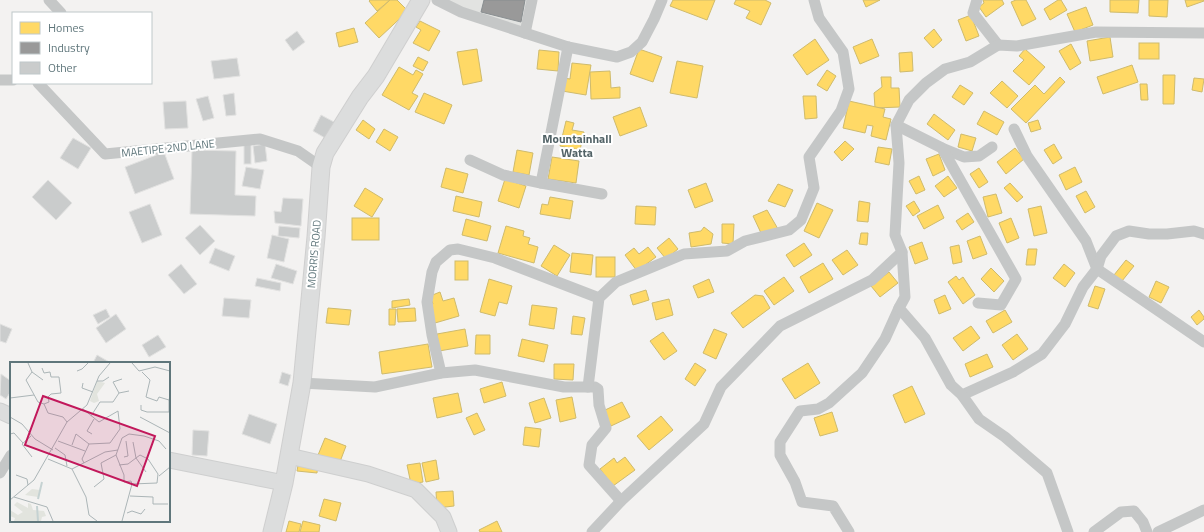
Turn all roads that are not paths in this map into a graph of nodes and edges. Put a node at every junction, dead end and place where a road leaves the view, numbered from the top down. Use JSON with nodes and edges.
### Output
{"nodes":[{"id":1,"x":49,"y":0,"type":"edge"},
{"id":2,"x":420,"y":0,"type":"edge"},
{"id":3,"x":437,"y":0,"type":"edge"},
{"id":4,"x":532,"y":0,"type":"edge"},
{"id":5,"x":662,"y":0,"type":"edge"},
{"id":6,"x":814,"y":0,"type":"edge"},
{"id":7,"x":977,"y":0,"type":"edge"},
{"id":8,"x":60,"y":12,"type":"edge"},
{"id":9,"x":525,"y":33,"type":"junction"},
{"id":10,"x":1204,"y":33,"type":"edge"},
{"id":11,"x":998,"y":45,"type":"junction"},
{"id":12,"x":568,"y":47,"type":"junction"},
{"id":13,"x":0,"y":80,"type":"edge"},
{"id":14,"x":12,"y":80,"type":"edge"},
{"id":15,"x":39,"y":84,"type":"edge"},
{"id":16,"x":896,"y":125,"type":"junction"},
{"id":17,"x":1014,"y":129,"type":"dead end"},
{"id":18,"x":992,"y":147,"type":"dead end"},
{"id":19,"x":942,"y":148,"type":"junction"},
{"id":20,"x":470,"y":160,"type":"dead end"},
{"id":21,"x":321,"y":167,"type":"junction"},
{"id":22,"x":541,"y":183,"type":"junction"},
{"id":23,"x":602,"y":194,"type":"dead end"},
{"id":24,"x":1204,"y":234,"type":"edge"},
{"id":25,"x":902,"y":252,"type":"junction"},
{"id":26,"x":1097,"y":269,"type":"junction"},
{"id":27,"x":599,"y":298,"type":"junction"},
{"id":28,"x":978,"y":303,"type":"dead end"},
{"id":29,"x":899,"y":308,"type":"junction"},
{"id":30,"x":1204,"y":342,"type":"edge"},
{"id":31,"x":441,"y":374,"type":"junction"},
{"id":32,"x":302,"y":383,"type":"junction"},
{"id":33,"x":588,"y":387,"type":"junction"},
{"id":34,"x":962,"y":395,"type":"junction"},
{"id":35,"x":0,"y":410,"type":"edge"},
{"id":36,"x":10,"y":415,"type":"edge"},
{"id":37,"x":289,"y":456,"type":"junction"},
{"id":38,"x":10,"y":457,"type":"edge"},
{"id":39,"x":170,"y":460,"type":"edge"},
{"id":40,"x":0,"y":473,"type":"edge"},
{"id":41,"x":284,"y":484,"type":"junction"},
{"id":42,"x":621,"y":502,"type":"junction"},
{"id":43,"x":1204,"y":510,"type":"edge"},
{"id":44,"x":272,"y":532,"type":"edge"},
{"id":45,"x":449,"y":532,"type":"edge"},
{"id":46,"x":592,"y":532,"type":"edge"},
{"id":47,"x":849,"y":532,"type":"edge"},
{"id":48,"x":1068,"y":532,"type":"edge"},
{"id":49,"x":1094,"y":532,"type":"edge"},
{"id":50,"x":1147,"y":532,"type":"edge"},
{"id":51,"x":1158,"y":532,"type":"edge"}],
"edges":[{"from":1,"to":8,"type":"street"},
{"from":2,"to":21,"type":"main road","name":"MORRIS ROAD"},
{"from":3,"to":9,"type":"street"},
{"from":4,"to":9,"type":"street"},
{"from":5,"to":12,"type":"street"},
{"from":6,"to":27,"type":"street"},
{"from":7,"to":11,"type":"street"},
{"from":9,"to":12,"type":"street"},
{"from":10,"to":11,"type":"street"},
{"from":11,"to":16,"type":"street"},
{"from":12,"to":22,"type":"street"},
{"from":13,"to":14,"type":"street"},
{"from":15,"to":21,"type":"street","name":"MAETIPE 2ND LANE"},
{"from":16,"to":19,"type":"street"},
{"from":16,"to":25,"type":"street"},
{"from":17,"to":26,"type":"street"},
{"from":18,"to":19,"type":"street"},
{"from":19,"to":28,"type":"street"},
{"from":20,"to":22,"type":"street"},
{"from":21,"to":32,"type":"main road","name":"MORRIS ROAD"},
{"from":22,"to":23,"type":"street"},
{"from":24,"to":26,"type":"street"},
{"from":25,"to":29,"type":"street"},
{"from":25,"to":42,"type":"street"},
{"from":26,"to":30,"type":"street"},
{"from":26,"to":34,"type":"street"},
{"from":27,"to":31,"type":"street"},
{"from":27,"to":33,"type":"street"},
{"from":29,"to":34,"type":"street"},
{"from":29,"to":47,"type":"street"},
{"from":31,"to":32,"type":"street"},
{"from":31,"to":33,"type":"street"},
{"from":32,"to":37,"type":"main road","name":"MORRIS ROAD"},
{"from":33,"to":42,"type":"street"},
{"from":34,"to":48,"type":"street"},
{"from":35,"to":36,"type":"street"},
{"from":37,"to":41,"type":"main road","name":"MORRIS ROAD"},
{"from":37,"to":45,"type":"street"},
{"from":38,"to":40,"type":"street"},
{"from":39,"to":41,"type":"street"},
{"from":41,"to":44,"type":"main road","name":"MORRIS ROAD"},
{"from":42,"to":46,"type":"street"},
{"from":43,"to":51,"type":"street"},
{"from":49,"to":50,"type":"street"}]}
